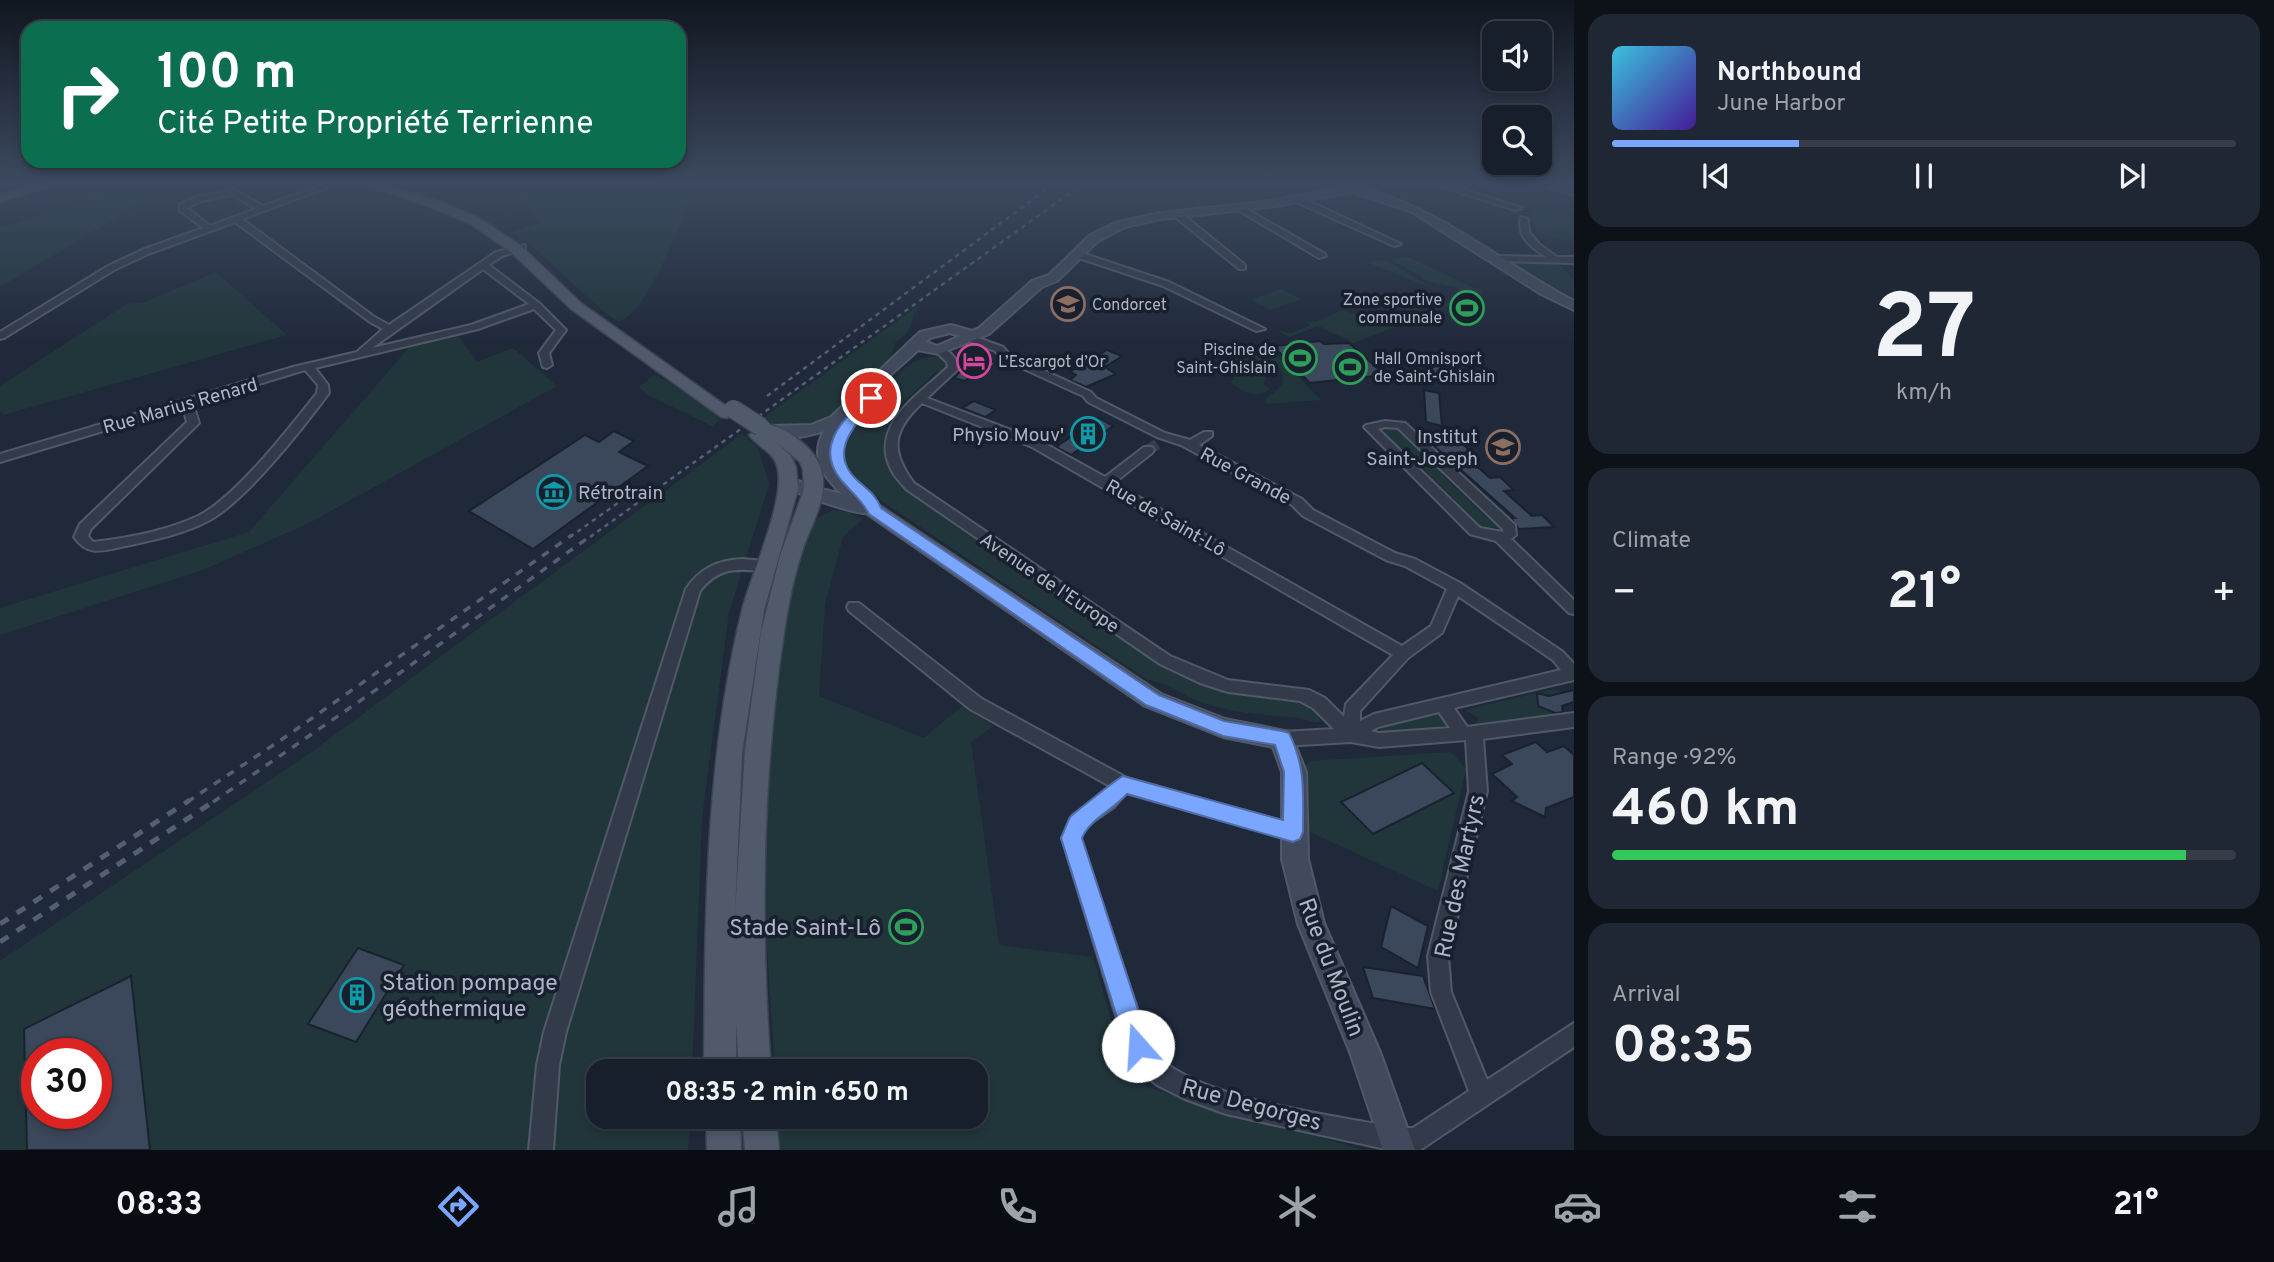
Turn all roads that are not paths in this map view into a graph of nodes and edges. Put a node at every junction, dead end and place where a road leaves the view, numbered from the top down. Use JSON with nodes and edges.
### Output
{"nodes":[{"id":1,"x":185,"y":237,"type":"edge"},
{"id":2,"x":260,"y":237,"type":"edge"},
{"id":3,"x":501,"y":237,"type":"edge"},
{"id":4,"x":503,"y":237,"type":"edge"},
{"id":5,"x":1097,"y":237,"type":"edge"},
{"id":6,"x":1205,"y":237,"type":"edge"},
{"id":7,"x":1289,"y":237,"type":"edge"},
{"id":8,"x":1381,"y":237,"type":"edge"},
{"id":9,"x":1462,"y":237,"type":"edge"},
{"id":10,"x":1525,"y":237,"type":"edge"},
{"id":11,"x":1397,"y":244,"type":"dead end"},
{"id":12,"x":519,"y":248,"type":"junction"},
{"id":13,"x":1079,"y":254,"type":"junction"},
{"id":14,"x":1322,"y":256,"type":"dead end"},
{"id":15,"x":1553,"y":258,"type":"junction"},
{"id":16,"x":1495,"y":259,"type":"junction"},
{"id":17,"x":1574,"y":260,"type":"edge"},
{"id":18,"x":483,"y":265,"type":"junction"},
{"id":19,"x":1242,"y":267,"type":"dead end"},
{"id":20,"x":536,"y":305,"type":"junction"},
{"id":21,"x":1574,"y":306,"type":"edge"},
{"id":22,"x":390,"y":329,"type":"junction"},
{"id":23,"x":1260,"y":329,"type":"dead end"},
{"id":24,"x":0,"y":336,"type":"edge"},
{"id":25,"x":970,"y":337,"type":"junction"},
{"id":26,"x":917,"y":342,"type":"junction"},
{"id":27,"x":938,"y":350,"type":"junction"},
{"id":28,"x":361,"y":354,"type":"junction"},
{"id":29,"x":547,"y":365,"type":"dead end"},
{"id":30,"x":308,"y":366,"type":"junction"},
{"id":31,"x":921,"y":399,"type":"junction"},
{"id":32,"x":187,"y":403,"type":"junction"},
{"id":33,"x":838,"y":420,"type":"junction"},
{"id":34,"x":761,"y":430,"type":"junction"},
{"id":35,"x":1208,"y":434,"type":"dead end"},
{"id":36,"x":828,"y":439,"type":"junction"},
{"id":37,"x":796,"y":441,"type":"junction"},
{"id":38,"x":1158,"y":443,"type":"junction"},
{"id":39,"x":1191,"y":445,"type":"junction"},
{"id":40,"x":0,"y":458,"type":"edge"},
{"id":41,"x":842,"y":479,"type":"junction"},
{"id":42,"x":790,"y":483,"type":"junction"},
{"id":43,"x":1106,"y":483,"type":"junction"},
{"id":44,"x":819,"y":495,"type":"junction"},
{"id":45,"x":849,"y":504,"type":"junction"},
{"id":46,"x":875,"y":511,"type":"junction"},
{"id":47,"x":804,"y":524,"type":"junction"},
{"id":48,"x":1501,"y":538,"type":"junction"},
{"id":49,"x":765,"y":566,"type":"junction"},
{"id":50,"x":1455,"y":587,"type":"junction"},
{"id":51,"x":854,"y":607,"type":"dead end"},
{"id":52,"x":1574,"y":609,"type":"edge"},
{"id":53,"x":1403,"y":654,"type":"junction"},
{"id":54,"x":1573,"y":674,"type":"edge"},
{"id":55,"x":1443,"y":704,"type":"junction"},
{"id":56,"x":1574,"y":720,"type":"edge"},
{"id":57,"x":1468,"y":733,"type":"junction"},
{"id":58,"x":1351,"y":735,"type":"junction"},
{"id":59,"x":1282,"y":738,"type":"junction"},
{"id":60,"x":1123,"y":785,"type":"junction"},
{"id":61,"x":1293,"y":832,"type":"junction"},
{"id":62,"x":1574,"y":1034,"type":"edge"},
{"id":63,"x":720,"y":1059,"type":"edge"},
{"id":64,"x":755,"y":1059,"type":"edge"},
{"id":65,"x":1482,"y":1096,"type":"junction"},
{"id":66,"x":723,"y":1129,"type":"edge"},
{"id":67,"x":760,"y":1129,"type":"edge"},
{"id":68,"x":1398,"y":1145,"type":"edge"},
{"id":69,"x":541,"y":1150,"type":"edge"},
{"id":70,"x":724,"y":1150,"type":"edge"},
{"id":71,"x":762,"y":1150,"type":"edge"}],
"edges":[{"from":1,"to":24,"type":"street"},
{"from":2,"to":22,"type":"street"},
{"from":3,"to":12,"type":"main road"},
{"from":4,"to":12,"type":"main road"},
{"from":5,"to":13,"type":"street"},
{"from":6,"to":19,"type":"street"},
{"from":7,"to":14,"type":"street"},
{"from":8,"to":11,"type":"street"},
{"from":9,"to":16,"type":"street"},
{"from":10,"to":15,"type":"street"},
{"from":12,"to":18,"type":"street"},
{"from":12,"to":34,"type":"main road"},
{"from":13,"to":23,"type":"street"},
{"from":13,"to":25,"type":"street"},
{"from":15,"to":16,"type":"street"},
{"from":15,"to":17,"type":"street"},
{"from":16,"to":21,"type":"street"},
{"from":18,"to":20,"type":"street"},
{"from":18,"to":22,"type":"street"},
{"from":20,"to":28,"type":"street","name":"Rue Marius Renard"},
{"from":20,"to":29,"type":"street"},
{"from":22,"to":28,"type":"street"},
{"from":25,"to":26,"type":"street"},
{"from":25,"to":27,"type":"street"},
{"from":25,"to":38,"type":"street","name":"Rue Grande"},
{"from":26,"to":27,"type":"street"},
{"from":26,"to":33,"type":"street"},
{"from":27,"to":31,"type":"street","name":"Avenue de l'Europe"},
{"from":27,"to":41,"type":"street"},
{"from":28,"to":30,"type":"street","name":"Rue Marius Renard"},
{"from":30,"to":32,"type":"street","name":"Rue Marius Renard"},
{"from":30,"to":32,"type":"street"},
{"from":31,"to":43,"type":"street","name":"Rue de Saint-Lô"},
{"from":31,"to":58,"type":"street","name":"Avenue de l'Europe"},
{"from":32,"to":40,"type":"street","name":"Rue Marius Renard"},
{"from":33,"to":36,"type":"street"},
{"from":33,"to":37,"type":"street"},
{"from":34,"to":37,"type":"main road"},
{"from":34,"to":37,"type":"street"},
{"from":35,"to":39,"type":"street"},
{"from":36,"to":37,"type":"street"},
{"from":36,"to":41,"type":"street"},
{"from":37,"to":42,"type":"main road"},
{"from":37,"to":44,"type":"main road"},
{"from":38,"to":39,"type":"street","name":"Rue Grande"},
{"from":38,"to":43,"type":"street"},
{"from":39,"to":50,"type":"street","name":"Rue Grande"},
{"from":41,"to":44,"type":"street"},
{"from":41,"to":46,"type":"street"},
{"from":42,"to":44,"type":"street"},
{"from":42,"to":49,"type":"main road"},
{"from":43,"to":53,"type":"street","name":"Rue de Saint-Lô"},
{"from":44,"to":45,"type":"street"},
{"from":44,"to":47,"type":"main road"},
{"from":45,"to":46,"type":"street"},
{"from":45,"to":47,"type":"street"},
{"from":46,"to":59,"type":"street"},
{"from":47,"to":64,"type":"main road"},
{"from":48,"to":48,"type":"street"},
{"from":48,"to":52,"type":"street"},
{"from":49,"to":63,"type":"main road"},
{"from":49,"to":69,"type":"street"},
{"from":50,"to":53,"type":"street"},
{"from":50,"to":54,"type":"street","name":"Rue Grande"},
{"from":51,"to":60,"type":"street"},
{"from":53,"to":58,"type":"street"},
{"from":54,"to":55,"type":"street"},
{"from":55,"to":57,"type":"street"},
{"from":55,"to":58,"type":"street"},
{"from":56,"to":57,"type":"street"},
{"from":57,"to":58,"type":"street"},
{"from":57,"to":65,"type":"street","name":"Rue des Martyrs"},
{"from":58,"to":59,"type":"street"},
{"from":59,"to":61,"type":"street","name":"Rue du Moulin"},
{"from":60,"to":61,"type":"street"},
{"from":60,"to":68,"type":"street","name":"Rue Degorges"},
{"from":61,"to":68,"type":"street","name":"Rue du Moulin"},
{"from":62,"to":65,"type":"street"},
{"from":65,"to":68,"type":"street"},
{"from":66,"to":70,"type":"main road"},
{"from":67,"to":71,"type":"main road"}]}
